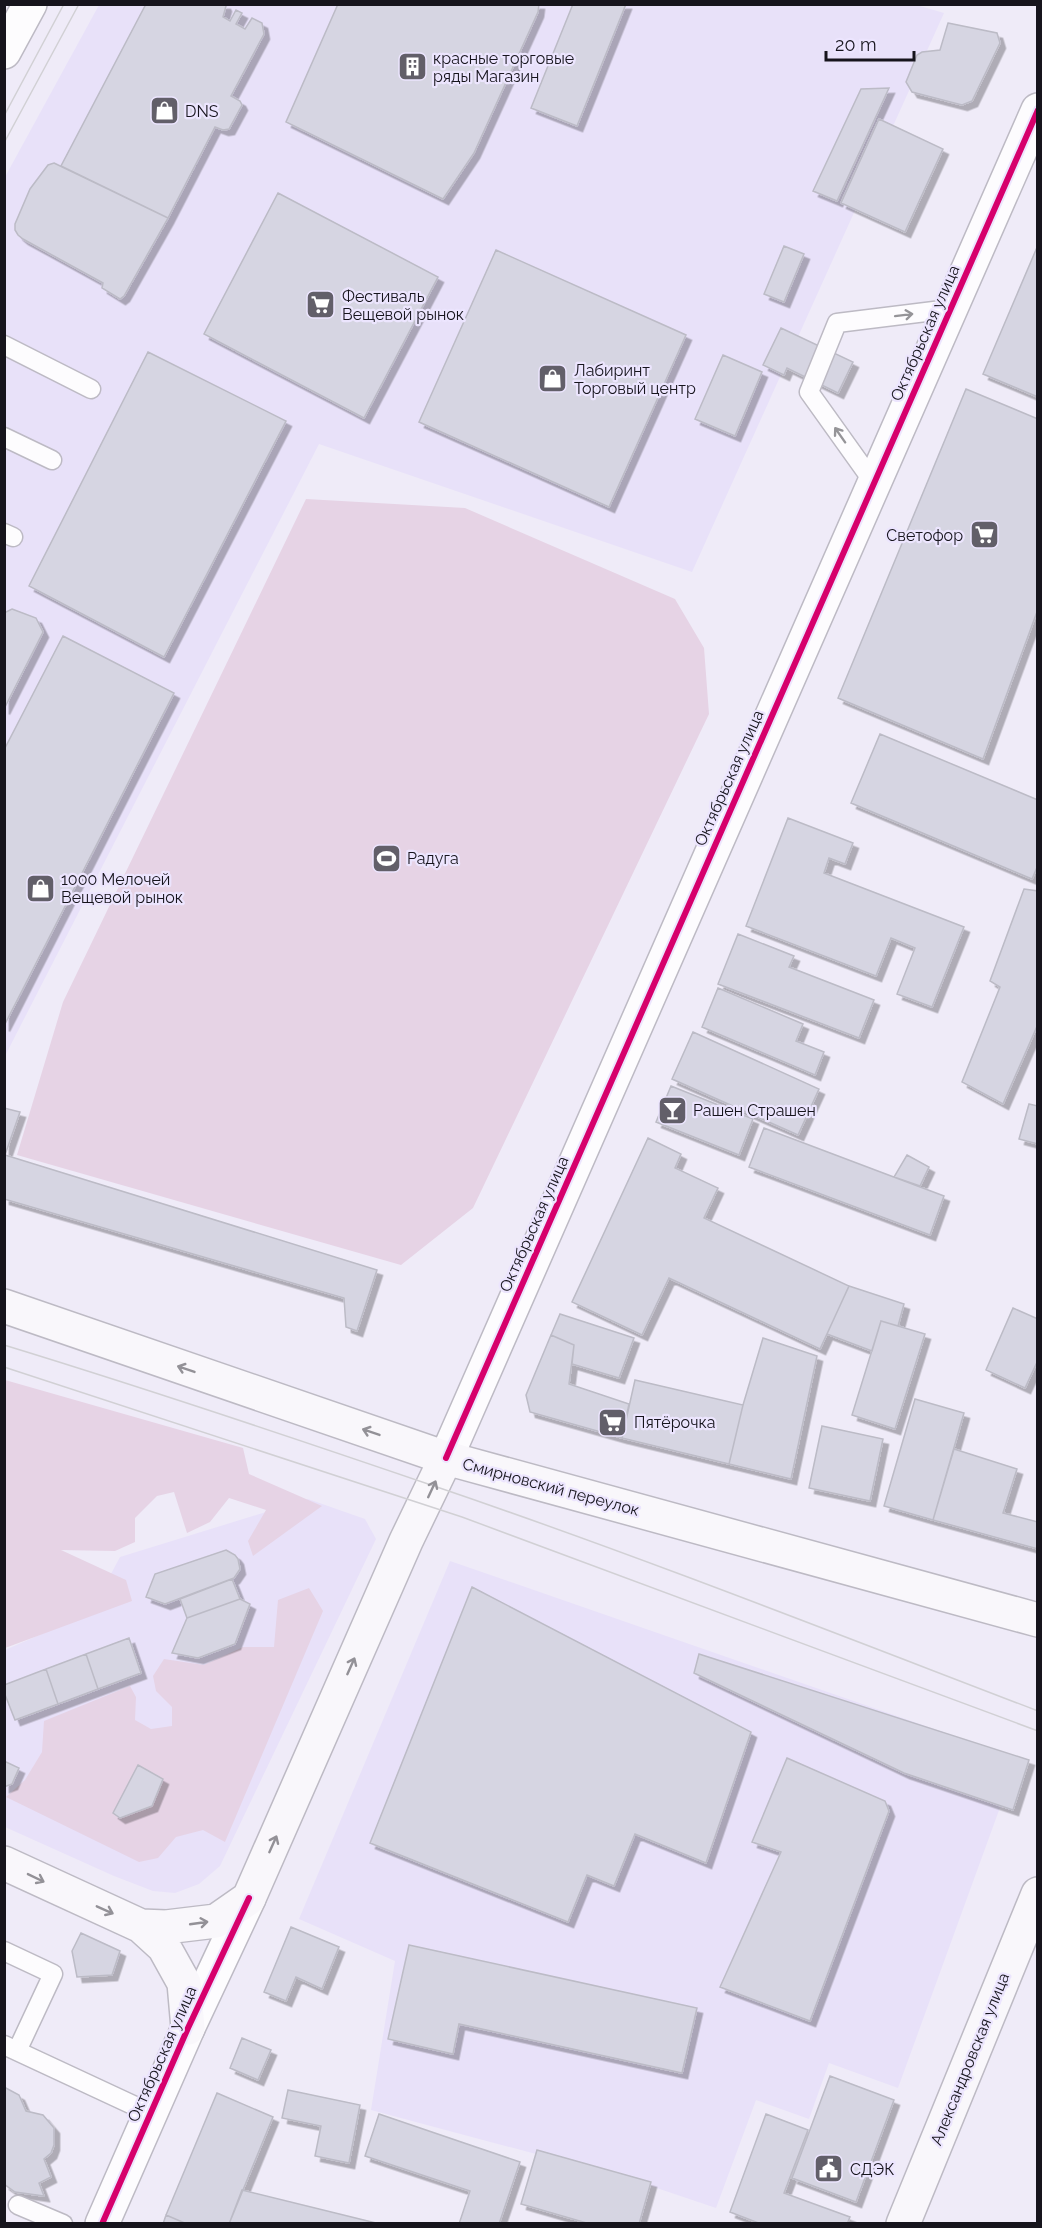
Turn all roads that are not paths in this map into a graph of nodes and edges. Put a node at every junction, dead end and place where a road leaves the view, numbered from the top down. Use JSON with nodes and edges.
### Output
{"nodes":[{"id":1,"x":30,"y":4,"type":"edge"},
{"id":2,"x":4,"y":52,"type":"edge"},
{"id":3,"x":1038,"y":110,"type":"edge"},
{"id":4,"x":950,"y":309,"type":"junction"},
{"id":5,"x":4,"y":345,"type":"edge"},
{"id":6,"x":91,"y":388,"type":"dead end"},
{"id":7,"x":4,"y":437,"type":"edge"},
{"id":8,"x":52,"y":460,"type":"dead end"},
{"id":9,"x":874,"y":483,"type":"junction"},
{"id":10,"x":4,"y":1306,"type":"edge"},
{"id":11,"x":446,"y":1458,"type":"junction"},
{"id":12,"x":1038,"y":1620,"type":"edge"},
{"id":13,"x":4,"y":1863,"type":"edge"},
{"id":14,"x":1038,"y":1894,"type":"edge"},
{"id":15,"x":249,"y":1898,"type":"junction"},
{"id":16,"x":141,"y":1926,"type":"junction"},
{"id":17,"x":4,"y":1951,"type":"edge"},
{"id":18,"x":188,"y":2028,"type":"junction"},
{"id":19,"x":11,"y":2048,"type":"edge"},
{"id":20,"x":150,"y":2113,"type":"junction"},
{"id":21,"x":18,"y":2205,"type":"dead end"},
{"id":22,"x":63,"y":2223,"type":"edge"},
{"id":23,"x":102,"y":2223,"type":"edge"},
{"id":24,"x":903,"y":2223,"type":"edge"}],
"edges":[{"from":1,"to":2,"type":"street"},
{"from":3,"to":4,"type":"street","name":"Октябрьская улица"},
{"from":4,"to":9,"type":"street","name":"Октябрьская улица"},
{"from":9,"to":4,"type":"lane","one_way":true},
{"from":5,"to":6,"type":"lane"},
{"from":7,"to":8,"type":"lane"},
{"from":9,"to":11,"type":"street","name":"Октябрьская улица"},
{"from":11,"to":10,"type":"main road","name":"Смирновский переулок","one_way":true},
{"from":11,"to":12,"type":"main road","name":"Смирновский переулок"},
{"from":15,"to":11,"type":"main road","name":"Октябрьская улица","one_way":true},
{"from":13,"to":16,"type":"main road","one_way":true},
{"from":14,"to":24,"type":"main road","name":"Александровская улица"},
{"from":16,"to":15,"type":"main road","one_way":true},
{"from":15,"to":18,"type":"street","name":"Октябрьская улица"},
{"from":16,"to":18,"type":"main road"},
{"from":17,"to":19,"type":"lane"},
{"from":18,"to":20,"type":"street","name":"Октябрьская улица"},
{"from":19,"to":20,"type":"lane"},
{"from":20,"to":23,"type":"street","name":"Октябрьская улица"},
{"from":21,"to":22,"type":"lane"}]}
